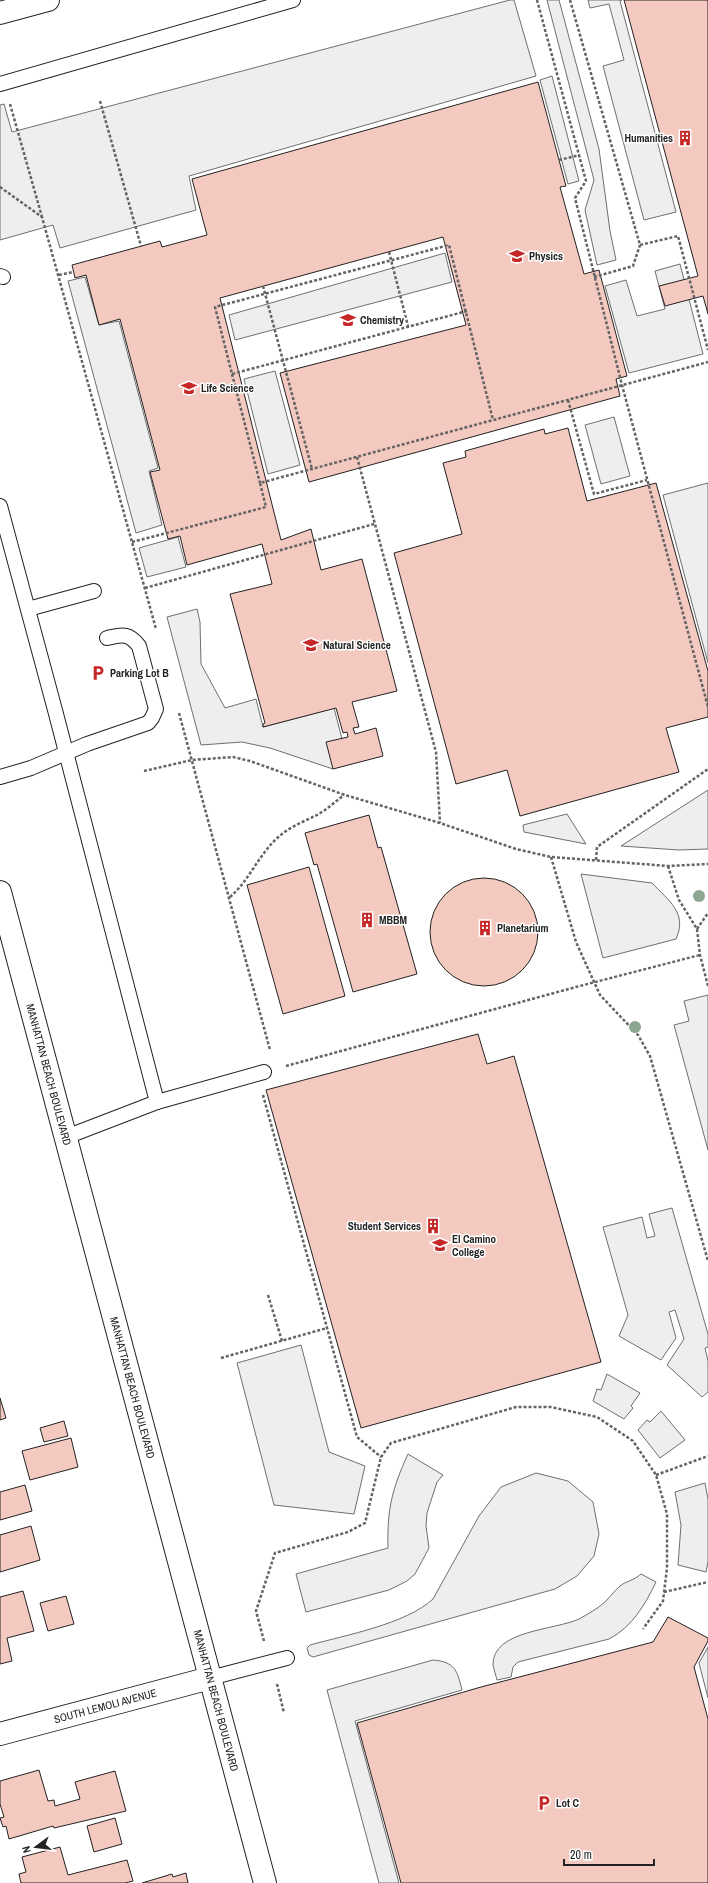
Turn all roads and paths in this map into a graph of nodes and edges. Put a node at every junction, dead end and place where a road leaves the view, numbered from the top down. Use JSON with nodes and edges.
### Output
{"nodes":[{"id":1,"x":48,"y":0,"type":"edge"},
{"id":2,"x":537,"y":0,"type":"edge"},
{"id":3,"x":570,"y":0,"type":"edge"},
{"id":4,"x":285,"y":1,"type":"edge"},
{"id":5,"x":0,"y":13,"type":"edge"},
{"id":6,"x":2,"y":83,"type":"edge"},
{"id":7,"x":100,"y":101,"type":"dead end"},
{"id":8,"x":580,"y":155,"type":"junction"},
{"id":9,"x":559,"y":160,"type":"dead end"},
{"id":10,"x":0,"y":187,"type":"edge"},
{"id":11,"x":42,"y":217,"type":"junction"},
{"id":12,"x":640,"y":245,"type":"junction"},
{"id":13,"x":141,"y":246,"type":"dead end"},
{"id":14,"x":389,"y":252,"type":"dead end"},
{"id":15,"x":391,"y":261,"type":"junction"},
{"id":16,"x":74,"y":272,"type":"dead end"},
{"id":17,"x":59,"y":275,"type":"junction"},
{"id":18,"x":594,"y":277,"type":"junction"},
{"id":19,"x":263,"y":286,"type":"dead end"},
{"id":20,"x":265,"y":294,"type":"junction"},
{"id":21,"x":467,"y":310,"type":"junction"},
{"id":22,"x":408,"y":326,"type":"junction"},
{"id":23,"x":708,"y":350,"type":"edge"},
{"id":24,"x":282,"y":360,"type":"junction"},
{"id":25,"x":708,"y":362,"type":"edge"},
{"id":26,"x":232,"y":374,"type":"junction"},
{"id":27,"x":622,"y":385,"type":"junction"},
{"id":28,"x":568,"y":400,"type":"junction"},
{"id":29,"x":493,"y":420,"type":"junction"},
{"id":30,"x":357,"y":457,"type":"junction"},
{"id":31,"x":312,"y":469,"type":"junction"},
{"id":32,"x":647,"y":480,"type":"junction"},
{"id":33,"x":260,"y":483,"type":"junction"},
{"id":34,"x":0,"y":506,"type":"edge"},
{"id":35,"x":374,"y":524,"type":"junction"},
{"id":36,"x":132,"y":542,"type":"junction"},
{"id":37,"x":145,"y":588,"type":"junction"},
{"id":38,"x":94,"y":591,"type":"dead end"},
{"id":39,"x":28,"y":609,"type":"junction"},
{"id":40,"x":157,"y":633,"type":"dead end"},
{"id":41,"x":107,"y":638,"type":"dead end"},
{"id":42,"x":708,"y":707,"type":"edge"},
{"id":43,"x":177,"y":708,"type":"dead end"},
{"id":44,"x":66,"y":754,"type":"junction"},
{"id":45,"x":192,"y":760,"type":"junction"},
{"id":46,"x":708,"y":769,"type":"edge"},
{"id":47,"x":144,"y":771,"type":"dead end"},
{"id":48,"x":0,"y":777,"type":"edge"},
{"id":49,"x":345,"y":795,"type":"junction"},
{"id":50,"x":440,"y":823,"type":"junction"},
{"id":51,"x":551,"y":857,"type":"junction"},
{"id":52,"x":596,"y":860,"type":"junction"},
{"id":53,"x":708,"y":864,"type":"edge"},
{"id":54,"x":668,"y":866,"type":"junction"},
{"id":55,"x":0,"y":892,"type":"edge"},
{"id":56,"x":230,"y":897,"type":"junction"},
{"id":57,"x":708,"y":913,"type":"edge"},
{"id":58,"x":697,"y":930,"type":"junction"},
{"id":59,"x":700,"y":955,"type":"junction"},
{"id":60,"x":594,"y":982,"type":"junction"},
{"id":61,"x":708,"y":986,"type":"edge"},
{"id":62,"x":264,"y":1072,"type":"junction"},
{"id":63,"x":157,"y":1102,"type":"junction"},
{"id":64,"x":66,"y":1137,"type":"junction"},
{"id":65,"x":708,"y":1261,"type":"edge"},
{"id":66,"x":268,"y":1295,"type":"dead end"},
{"id":67,"x":327,"y":1328,"type":"junction"},
{"id":68,"x":282,"y":1340,"type":"junction"},
{"id":69,"x":221,"y":1358,"type":"dead end"},
{"id":70,"x":708,"y":1456,"type":"edge"},
{"id":71,"x":381,"y":1457,"type":"junction"},
{"id":72,"x":656,"y":1475,"type":"junction"},
{"id":73,"x":708,"y":1582,"type":"edge"},
{"id":74,"x":664,"y":1592,"type":"junction"},
{"id":75,"x":256,"y":1611,"type":"dead end"},
{"id":76,"x":643,"y":1629,"type":"dead end"},
{"id":77,"x":287,"y":1658,"type":"dead end"},
{"id":78,"x":210,"y":1678,"type":"junction"},
{"id":79,"x":0,"y":1734,"type":"edge"},
{"id":80,"x":265,"y":1883,"type":"edge"}],
"edges":[{"from":1,"to":5,"type":"main road"},
{"from":2,"to":8,"type":"path"},
{"from":3,"to":12,"type":"path"},
{"from":4,"to":6,"type":"lane"},
{"from":6,"to":11,"type":"path"},
{"from":7,"to":13,"type":"path"},
{"from":8,"to":9,"type":"path"},
{"from":8,"to":18,"type":"path"},
{"from":10,"to":11,"type":"path"},
{"from":11,"to":17,"type":"path"},
{"from":12,"to":18,"type":"path"},
{"from":12,"to":23,"type":"path"},
{"from":14,"to":15,"type":"path"},
{"from":15,"to":20,"type":"path"},
{"from":15,"to":21,"type":"path"},
{"from":15,"to":22,"type":"path"},
{"from":16,"to":17,"type":"path"},
{"from":17,"to":36,"type":"path"},
{"from":18,"to":27,"type":"path"},
{"from":19,"to":20,"type":"path"},
{"from":20,"to":24,"type":"path"},
{"from":20,"to":26,"type":"path"},
{"from":21,"to":22,"type":"path"},
{"from":21,"to":29,"type":"path"},
{"from":22,"to":24,"type":"path"},
{"from":24,"to":26,"type":"path"},
{"from":24,"to":31,"type":"path"},
{"from":25,"to":27,"type":"path"},
{"from":26,"to":33,"type":"path"},
{"from":27,"to":28,"type":"path"},
{"from":27,"to":32,"type":"path"},
{"from":28,"to":29,"type":"path"},
{"from":28,"to":32,"type":"path"},
{"from":29,"to":30,"type":"path"},
{"from":30,"to":31,"type":"path"},
{"from":30,"to":35,"type":"path"},
{"from":31,"to":33,"type":"path"},
{"from":32,"to":42,"type":"path"},
{"from":33,"to":36,"type":"path"},
{"from":34,"to":39,"type":"lane"},
{"from":35,"to":37,"type":"path"},
{"from":35,"to":50,"type":"path"},
{"from":36,"to":37,"type":"path"},
{"from":37,"to":40,"type":"path"},
{"from":38,"to":39,"type":"lane"},
{"from":39,"to":44,"type":"lane"},
{"from":41,"to":44,"type":"lane"},
{"from":43,"to":45,"type":"path"},
{"from":44,"to":48,"type":"lane"},
{"from":44,"to":63,"type":"lane"},
{"from":45,"to":47,"type":"path"},
{"from":45,"to":49,"type":"path"},
{"from":45,"to":56,"type":"path"},
{"from":46,"to":52,"type":"path"},
{"from":49,"to":50,"type":"path"},
{"from":49,"to":56,"type":"path"},
{"from":50,"to":51,"type":"path"},
{"from":51,"to":52,"type":"path"},
{"from":51,"to":60,"type":"path"},
{"from":52,"to":54,"type":"path"},
{"from":53,"to":54,"type":"path"},
{"from":54,"to":58,"type":"path"},
{"from":55,"to":64,"type":"main road","name":"MANHATTAN BEACH BOULEVARD"},
{"from":56,"to":62,"type":"path"},
{"from":57,"to":58,"type":"path"},
{"from":58,"to":59,"type":"path"},
{"from":59,"to":60,"type":"path"},
{"from":59,"to":61,"type":"path"},
{"from":60,"to":62,"type":"path"},
{"from":60,"to":65,"type":"path"},
{"from":62,"to":63,"type":"lane"},
{"from":62,"to":67,"type":"path"},
{"from":63,"to":64,"type":"lane"},
{"from":64,"to":78,"type":"main road","name":"MANHATTAN BEACH BOULEVARD"},
{"from":66,"to":68,"type":"path"},
{"from":67,"to":68,"type":"path"},
{"from":67,"to":71,"type":"path"},
{"from":68,"to":69,"type":"path"},
{"from":70,"to":72,"type":"path"},
{"from":71,"to":72,"type":"path"},
{"from":71,"to":75,"type":"path"},
{"from":72,"to":74,"type":"path"},
{"from":73,"to":74,"type":"path"},
{"from":74,"to":76,"type":"path"},
{"from":77,"to":78,"type":"lane"},
{"from":78,"to":79,"type":"main road","name":"SOUTH LEMOLI AVENUE"},
{"from":78,"to":80,"type":"main road","name":"MANHATTAN BEACH BOULEVARD"}]}
